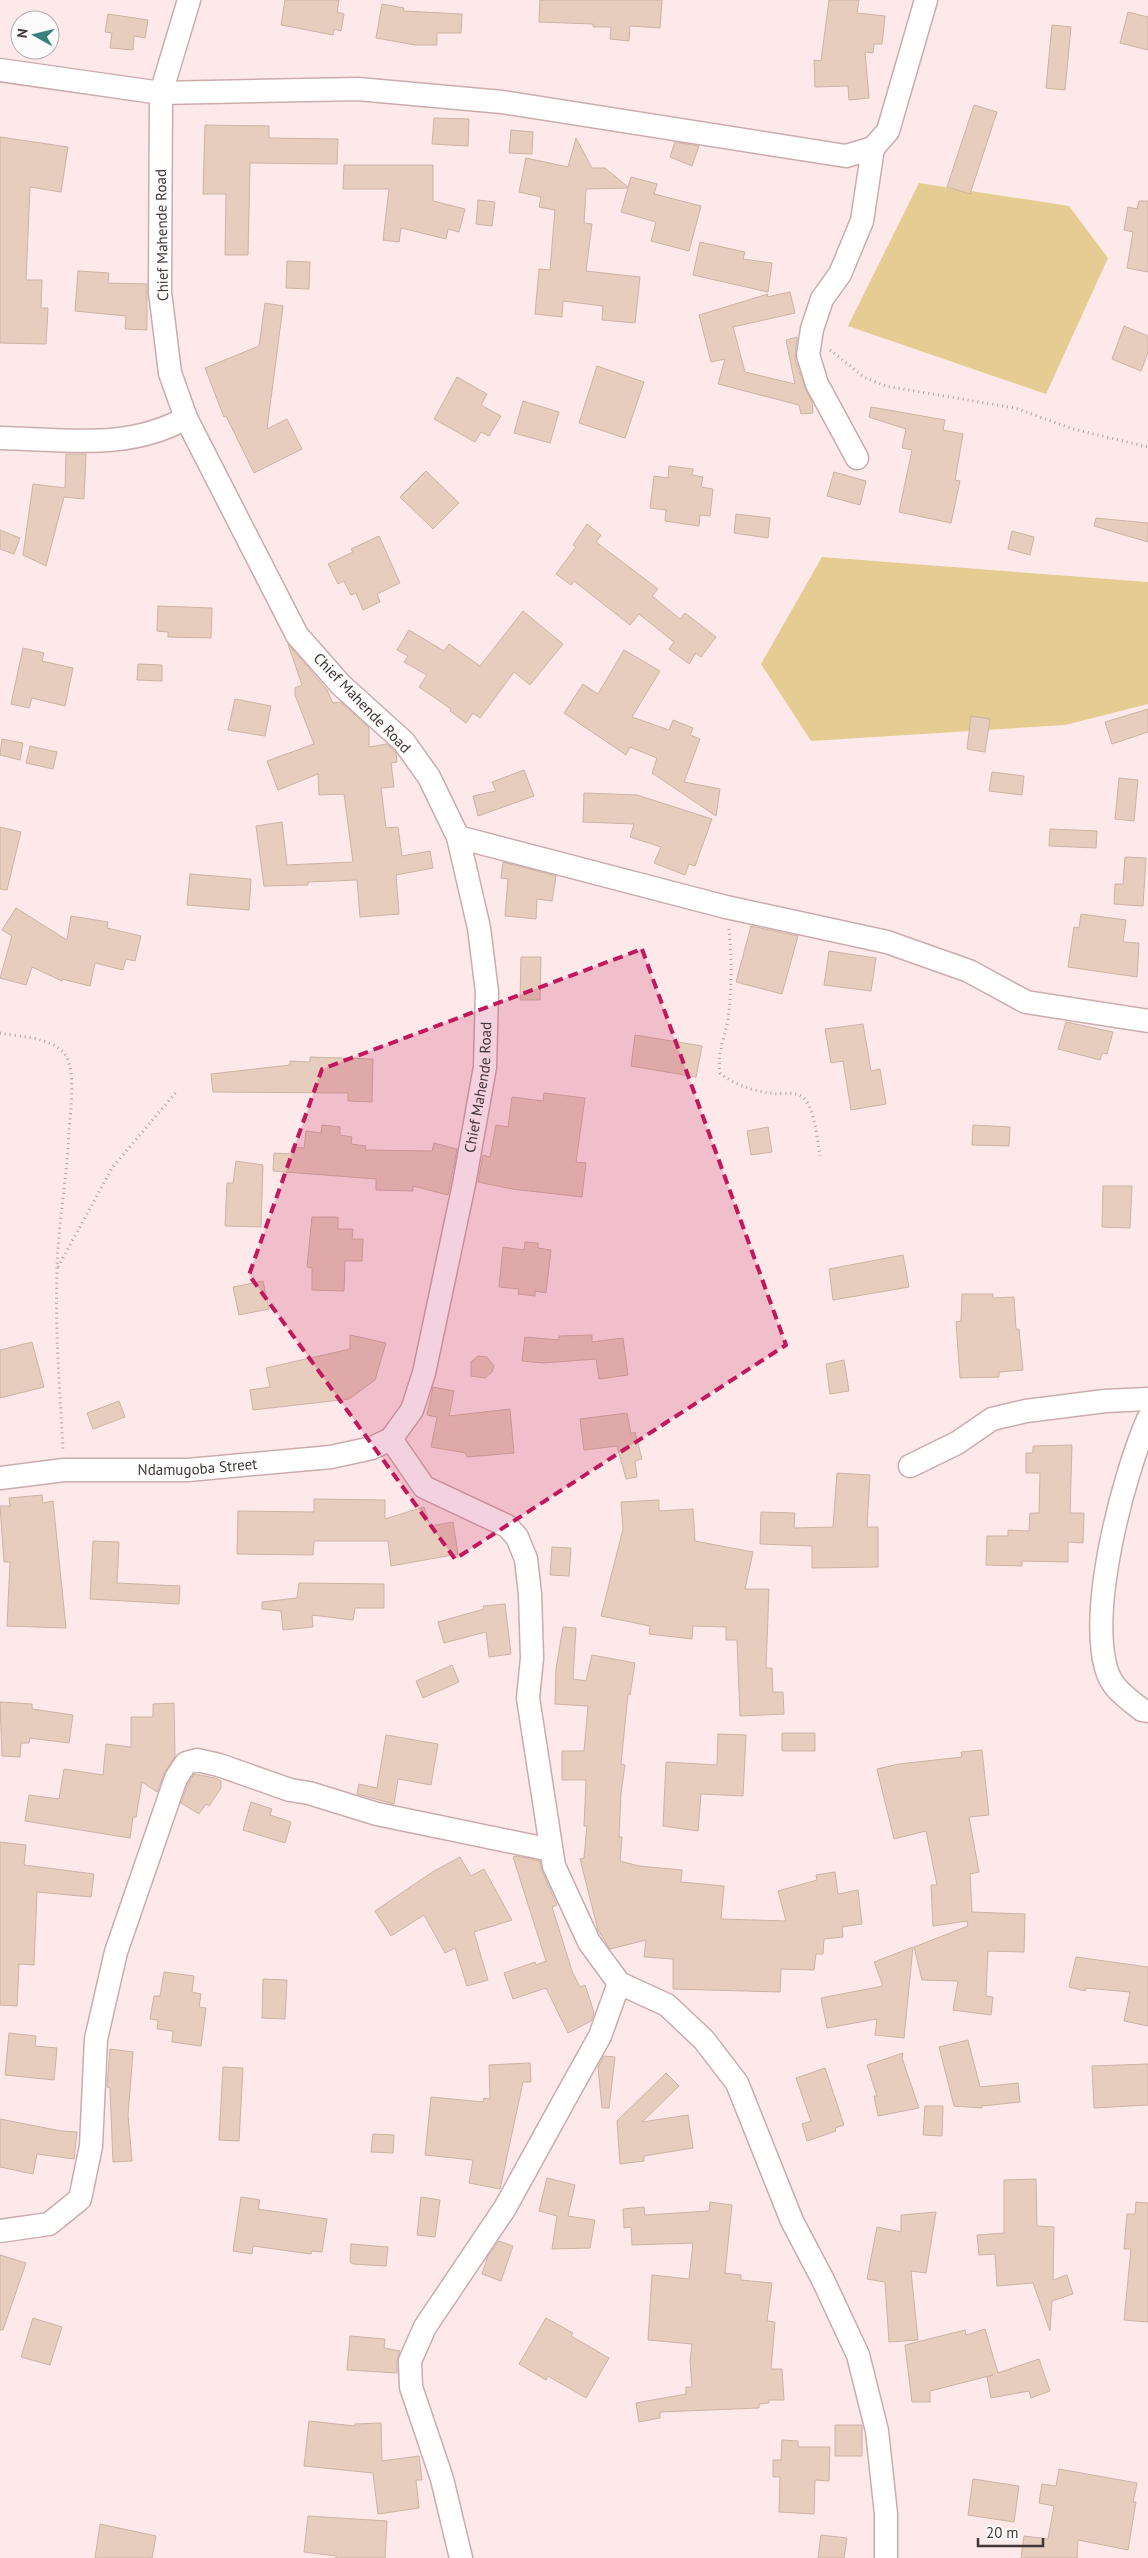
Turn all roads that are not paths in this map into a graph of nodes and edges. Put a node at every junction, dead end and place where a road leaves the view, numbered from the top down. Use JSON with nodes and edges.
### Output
{"nodes":[{"id":1,"x":189,"y":0,"type":"edge"},
{"id":2,"x":926,"y":0,"type":"edge"},
{"id":3,"x":0,"y":70,"type":"edge"},
{"id":4,"x":162,"y":94,"type":"junction"},
{"id":5,"x":872,"y":148,"type":"junction"},
{"id":6,"x":186,"y":418,"type":"junction"},
{"id":7,"x":0,"y":438,"type":"edge"},
{"id":8,"x":857,"y":458,"type":"dead end"},
{"id":9,"x":458,"y":836,"type":"junction"},
{"id":10,"x":1148,"y":1021,"type":"edge"},
{"id":11,"x":1148,"y":1399,"type":"edge"},
{"id":12,"x":1148,"y":1419,"type":"edge"},
{"id":13,"x":391,"y":1439,"type":"junction"},
{"id":14,"x":910,"y":1466,"type":"dead end"},
{"id":15,"x":0,"y":1478,"type":"edge"},
{"id":16,"x":1148,"y":1711,"type":"edge"},
{"id":17,"x":551,"y":1850,"type":"junction"},
{"id":18,"x":619,"y":1983,"type":"junction"},
{"id":19,"x":0,"y":2231,"type":"edge"},
{"id":20,"x":461,"y":2558,"type":"edge"},
{"id":21,"x":886,"y":2558,"type":"edge"}],
"edges":[{"from":1,"to":4,"type":"street","name":"Chief Mahende Road"},
{"from":2,"to":5,"type":"street"},
{"from":3,"to":4,"type":"street"},
{"from":4,"to":5,"type":"street"},
{"from":4,"to":6,"type":"street","name":"Chief Mahende Road"},
{"from":5,"to":8,"type":"street"},
{"from":6,"to":7,"type":"street"},
{"from":6,"to":9,"type":"street","name":"Chief Mahende Road"},
{"from":9,"to":10,"type":"street"},
{"from":9,"to":13,"type":"street","name":"Chief Mahende Road"},
{"from":11,"to":14,"type":"street"},
{"from":12,"to":16,"type":"street"},
{"from":13,"to":15,"type":"street","name":"Ndamugoba Street"},
{"from":13,"to":17,"type":"street"},
{"from":17,"to":18,"type":"street"},
{"from":17,"to":19,"type":"street"},
{"from":18,"to":20,"type":"street"},
{"from":18,"to":21,"type":"street"}]}
